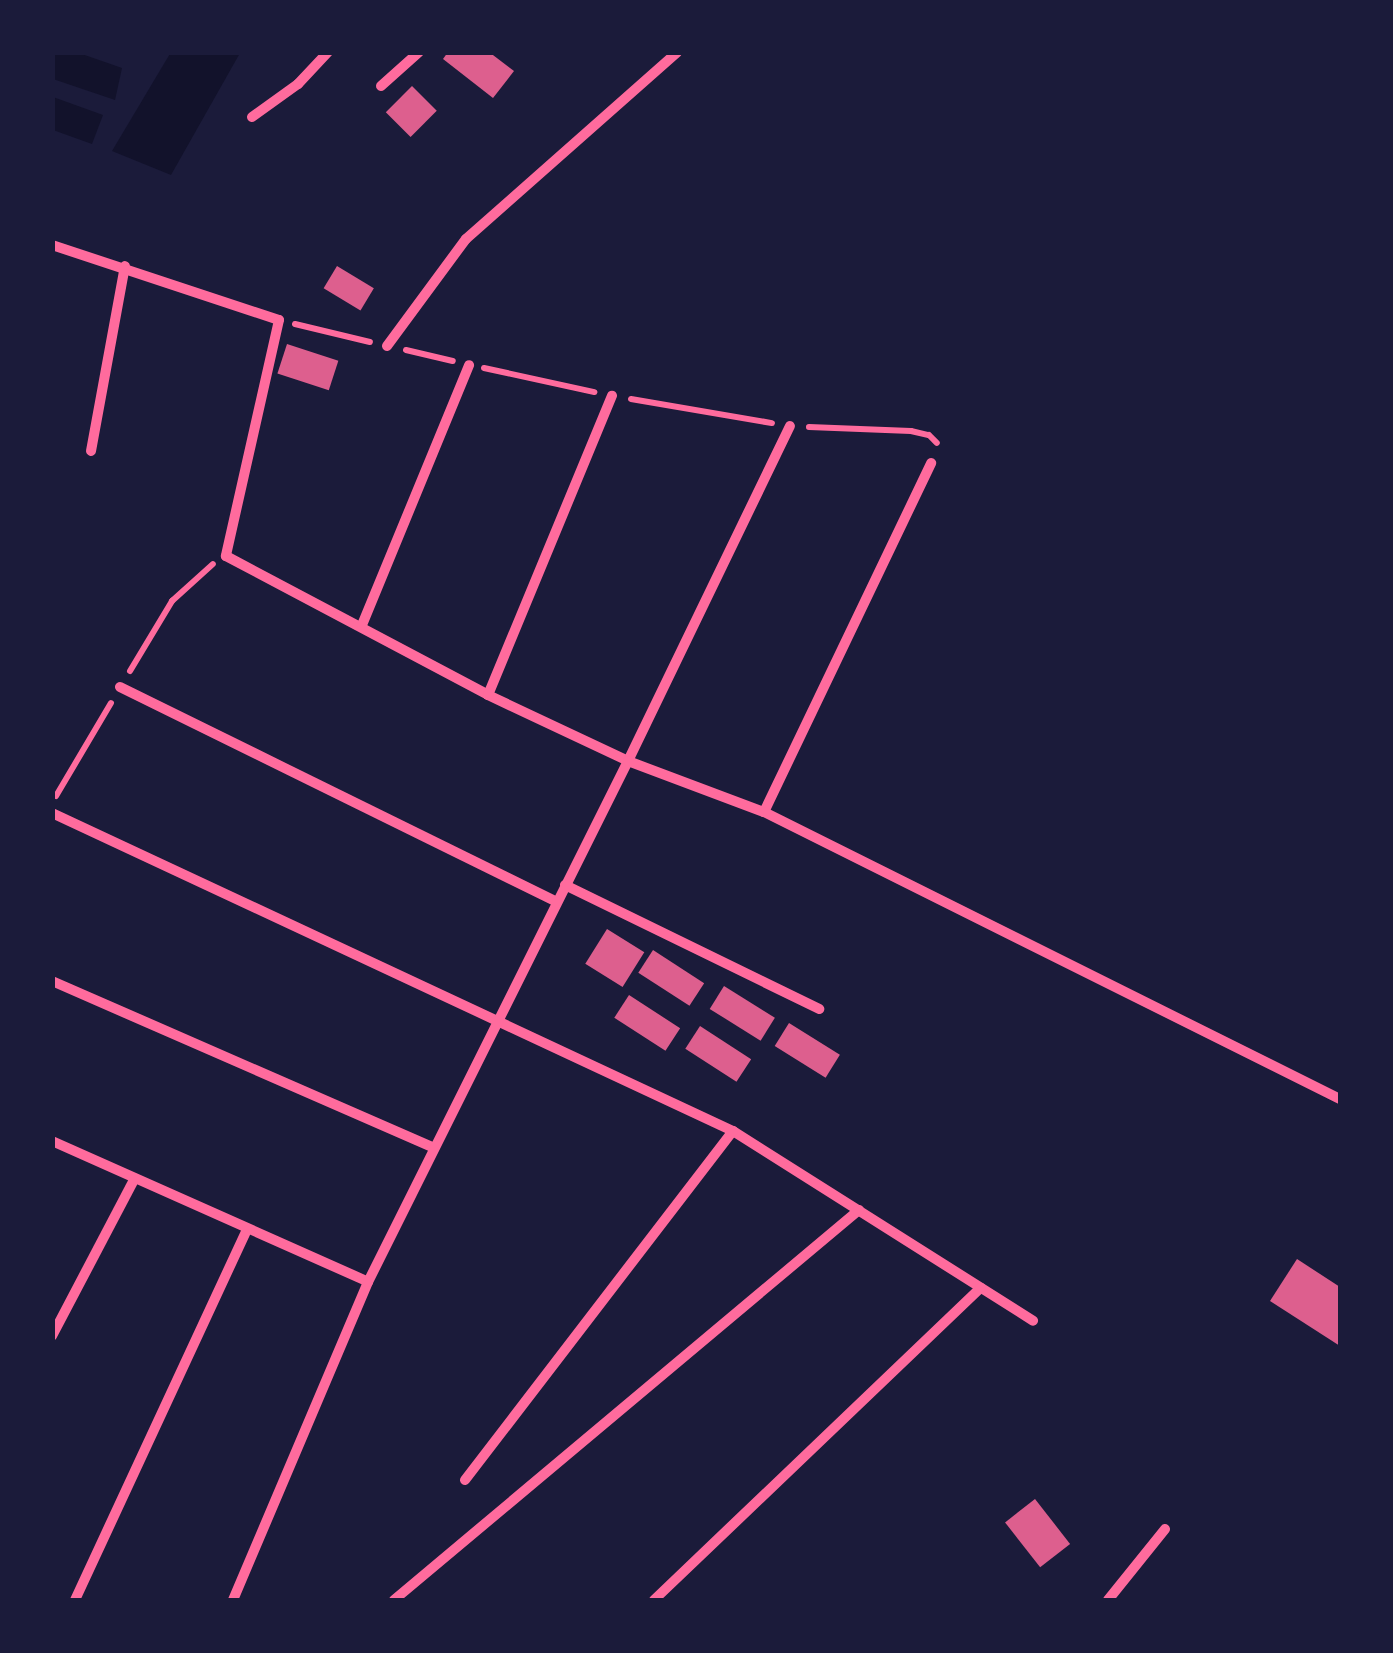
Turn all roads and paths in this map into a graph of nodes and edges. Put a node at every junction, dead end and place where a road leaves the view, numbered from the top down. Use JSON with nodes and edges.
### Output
{"nodes":[{"id":1,"x":328,"y":52,"type":"edge"},
{"id":2,"x":418,"y":52,"type":"edge"},
{"id":3,"x":677,"y":52,"type":"edge"},
{"id":4,"x":381,"y":86,"type":"dead end"},
{"id":5,"x":252,"y":117,"type":"dead end"},
{"id":6,"x":52,"y":244,"type":"edge"},
{"id":7,"x":125,"y":266,"type":"junction"},
{"id":8,"x":387,"y":346,"type":"dead end"},
{"id":9,"x":469,"y":365,"type":"dead end"},
{"id":10,"x":612,"y":396,"type":"dead end"},
{"id":11,"x":790,"y":426,"type":"dead end"},
{"id":12,"x":91,"y":451,"type":"dead end"},
{"id":13,"x":932,"y":463,"type":"dead end"},
{"id":14,"x":362,"y":625,"type":"junction"},
{"id":15,"x":120,"y":687,"type":"dead end"},
{"id":16,"x":488,"y":695,"type":"junction"},
{"id":17,"x":628,"y":761,"type":"junction"},
{"id":18,"x":764,"y":812,"type":"junction"},
{"id":19,"x":52,"y":814,"type":"edge"},
{"id":20,"x":565,"y":885,"type":"junction"},
{"id":21,"x":556,"y":902,"type":"junction"},
{"id":22,"x":52,"y":981,"type":"edge"},
{"id":23,"x":820,"y":1009,"type":"dead end"},
{"id":24,"x":497,"y":1024,"type":"junction"},
{"id":25,"x":1340,"y":1099,"type":"edge"},
{"id":26,"x":733,"y":1131,"type":"junction"},
{"id":27,"x":52,"y":1141,"type":"edge"},
{"id":28,"x":434,"y":1148,"type":"junction"},
{"id":29,"x":135,"y":1178,"type":"junction"},
{"id":30,"x":859,"y":1210,"type":"junction"},
{"id":31,"x":246,"y":1231,"type":"junction"},
{"id":32,"x":368,"y":1282,"type":"junction"},
{"id":33,"x":981,"y":1288,"type":"junction"},
{"id":34,"x":57,"y":1317,"type":"edge"},
{"id":35,"x":1033,"y":1321,"type":"dead end"},
{"id":36,"x":52,"y":1336,"type":"edge"},
{"id":37,"x":465,"y":1480,"type":"dead end"},
{"id":38,"x":1165,"y":1528,"type":"dead end"},
{"id":39,"x":74,"y":1600,"type":"edge"},
{"id":40,"x":234,"y":1600,"type":"edge"},
{"id":41,"x":394,"y":1600,"type":"edge"},
{"id":42,"x":654,"y":1600,"type":"edge"},
{"id":43,"x":1108,"y":1600,"type":"edge"}],
"edges":[{"from":1,"to":5,"type":"street"},
{"from":2,"to":4,"type":"street"},
{"from":3,"to":8,"type":"street"},
{"from":6,"to":7,"type":"street"},
{"from":7,"to":12,"type":"street"},
{"from":7,"to":14,"type":"street"},
{"from":9,"to":14,"type":"street"},
{"from":10,"to":16,"type":"street"},
{"from":11,"to":17,"type":"street"},
{"from":13,"to":18,"type":"street"},
{"from":14,"to":16,"type":"street"},
{"from":15,"to":21,"type":"street"},
{"from":16,"to":17,"type":"street"},
{"from":17,"to":18,"type":"street"},
{"from":17,"to":20,"type":"street"},
{"from":18,"to":25,"type":"street"},
{"from":19,"to":24,"type":"street"},
{"from":20,"to":21,"type":"street"},
{"from":20,"to":23,"type":"street"},
{"from":21,"to":24,"type":"street"},
{"from":22,"to":28,"type":"street"},
{"from":24,"to":26,"type":"street"},
{"from":24,"to":28,"type":"street"},
{"from":26,"to":30,"type":"street"},
{"from":26,"to":37,"type":"street"},
{"from":27,"to":29,"type":"street"},
{"from":28,"to":32,"type":"street"},
{"from":29,"to":31,"type":"street"},
{"from":29,"to":34,"type":"street"},
{"from":30,"to":33,"type":"street"},
{"from":30,"to":41,"type":"street"},
{"from":31,"to":32,"type":"street"},
{"from":31,"to":39,"type":"street"},
{"from":32,"to":40,"type":"street"},
{"from":33,"to":35,"type":"street"},
{"from":33,"to":42,"type":"street"},
{"from":34,"to":36,"type":"street"},
{"from":38,"to":43,"type":"street"}]}
